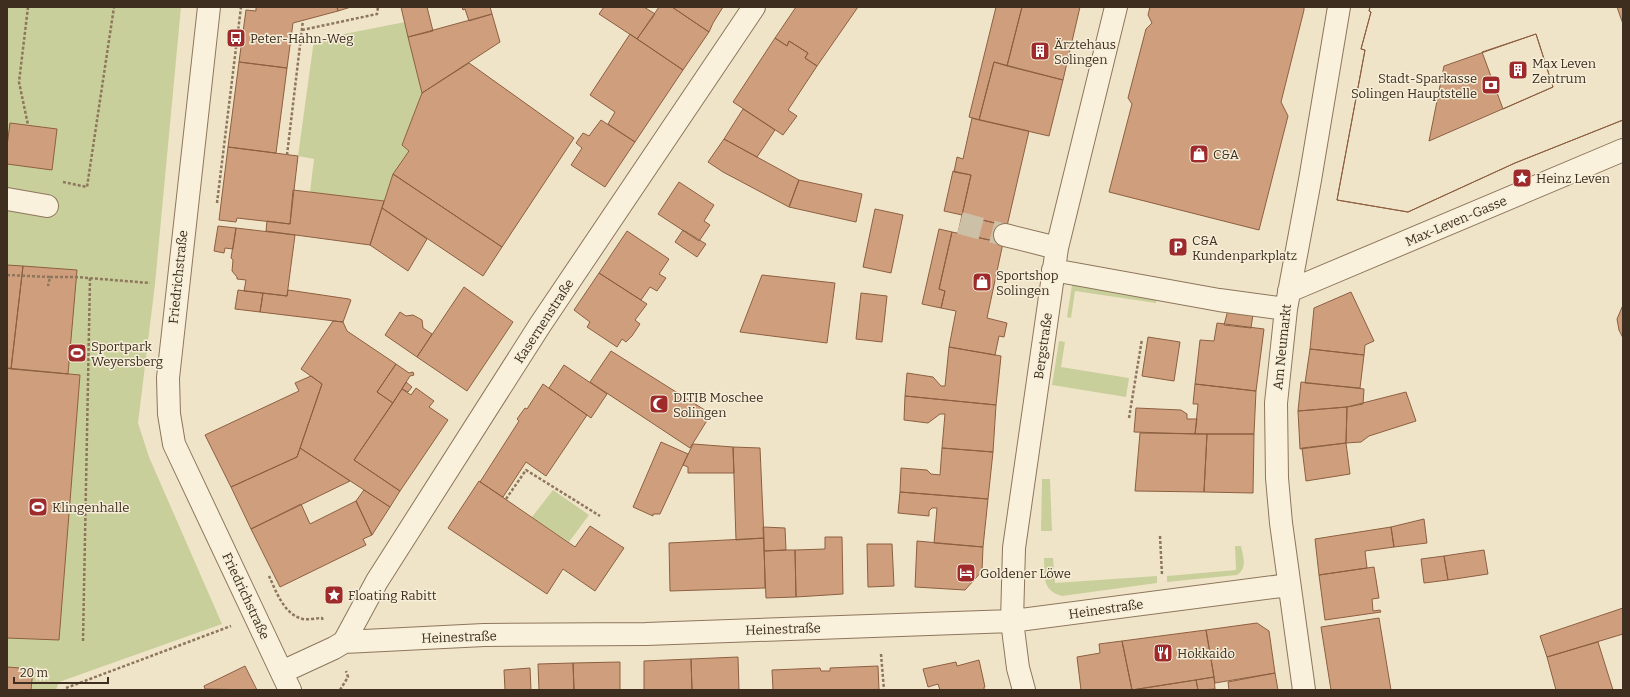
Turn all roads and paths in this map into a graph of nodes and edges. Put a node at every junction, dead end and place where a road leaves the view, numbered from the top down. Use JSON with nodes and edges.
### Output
{"nodes":[{"id":1,"x":28,"y":7,"type":"edge"},
{"id":2,"x":114,"y":7,"type":"edge"},
{"id":3,"x":209,"y":7,"type":"edge"},
{"id":4,"x":241,"y":7,"type":"edge"},
{"id":5,"x":378,"y":7,"type":"edge"},
{"id":6,"x":754,"y":7,"type":"edge"},
{"id":7,"x":1116,"y":7,"type":"edge"},
{"id":8,"x":1339,"y":7,"type":"edge"},
{"id":9,"x":303,"y":20,"type":"dead end"},
{"id":10,"x":302,"y":30,"type":"junction"},
{"id":11,"x":28,"y":125,"type":"dead end"},
{"id":12,"x":1623,"y":150,"type":"edge"},
{"id":13,"x":287,"y":155,"type":"dead end"},
{"id":14,"x":7,"y":199,"type":"edge"},
{"id":15,"x":217,"y":205,"type":"dead end"},
{"id":16,"x":47,"y":206,"type":"joint"},
{"id":17,"x":1005,"y":235,"type":"tunnel mouth"},
{"id":18,"x":1057,"y":248,"type":"junction"},
{"id":19,"x":1053,"y":270,"type":"junction"},
{"id":20,"x":7,"y":275,"type":"edge"},
{"id":21,"x":50,"y":277,"type":"junction"},
{"id":22,"x":90,"y":278,"type":"junction"},
{"id":23,"x":155,"y":284,"type":"dead end"},
{"id":24,"x":48,"y":286,"type":"dead end"},
{"id":25,"x":1287,"y":300,"type":"junction"},
{"id":26,"x":1142,"y":339,"type":"dead end"},
{"id":27,"x":1129,"y":418,"type":"dead end"},
{"id":28,"x":506,"y":499,"type":"dead end"},
{"id":29,"x":600,"y":516,"type":"dead end"},
{"id":30,"x":1160,"y":536,"type":"dead end"},
{"id":31,"x":269,"y":576,"type":"dead end"},
{"id":32,"x":1289,"y":585,"type":"junction"},
{"id":33,"x":1162,"y":601,"type":"junction"},
{"id":34,"x":256,"y":617,"type":"junction"},
{"id":35,"x":322,"y":618,"type":"dead end"},
{"id":36,"x":1012,"y":621,"type":"junction"},
{"id":37,"x":878,"y":626,"type":"junction"},
{"id":38,"x":83,"y":641,"type":"dead end"},
{"id":39,"x":344,"y":642,"type":"junction"},
{"id":40,"x":348,"y":677,"type":"dead end"},
{"id":41,"x":286,"y":681,"type":"edge"},
{"id":42,"x":66,"y":688,"type":"dead end"},
{"id":43,"x":340,"y":690,"type":"edge"},
{"id":44,"x":884,"y":690,"type":"edge"},
{"id":45,"x":1024,"y":690,"type":"edge"},
{"id":46,"x":1304,"y":690,"type":"edge"}],
"edges":[{"from":1,"to":11,"type":"path"},
{"from":2,"to":16,"type":"path"},
{"from":3,"to":34,"type":"street","name":"Friedrichstraße"},
{"from":4,"to":15,"type":"path"},
{"from":5,"to":10,"type":"path"},
{"from":6,"to":39,"type":"street","name":"Kasernenstraße"},
{"from":7,"to":18,"type":"street","name":"Bergstraße"},
{"from":8,"to":25,"type":"street","name":"Am Neumarkt"},
{"from":9,"to":10,"type":"path"},
{"from":10,"to":13,"type":"path"},
{"from":12,"to":25,"type":"street","name":"Max-Leven-Gasse"},
{"from":14,"to":16,"type":"street"},
{"from":17,"to":18,"type":"street"},
{"from":18,"to":19,"type":"street","name":"Bergstraße"},
{"from":19,"to":25,"type":"street"},
{"from":19,"to":36,"type":"street","name":"Bergstraße"},
{"from":20,"to":21,"type":"path"},
{"from":21,"to":22,"type":"path"},
{"from":21,"to":24,"type":"path"},
{"from":22,"to":23,"type":"path"},
{"from":22,"to":38,"type":"path"},
{"from":25,"to":32,"type":"street","name":"Am Neumarkt"},
{"from":26,"to":27,"type":"path"},
{"from":28,"to":29,"type":"path"},
{"from":30,"to":33,"type":"path"},
{"from":31,"to":35,"type":"path"},
{"from":32,"to":33,"type":"street","name":"Heinestraße"},
{"from":32,"to":46,"type":"street","name":"Am Neumarkt"},
{"from":33,"to":36,"type":"street","name":"Heinestraße"},
{"from":34,"to":41,"type":"street","name":"Friedrichstraße"},
{"from":34,"to":42,"type":"path"},
{"from":36,"to":37,"type":"street","name":"Heinestraße"},
{"from":36,"to":45,"type":"street","name":"Bergstraße"},
{"from":37,"to":39,"type":"street","name":"Heinestraße"},
{"from":37,"to":44,"type":"path"},
{"from":39,"to":41,"type":"street","name":"Heinestraße"},
{"from":40,"to":43,"type":"path"}]}
